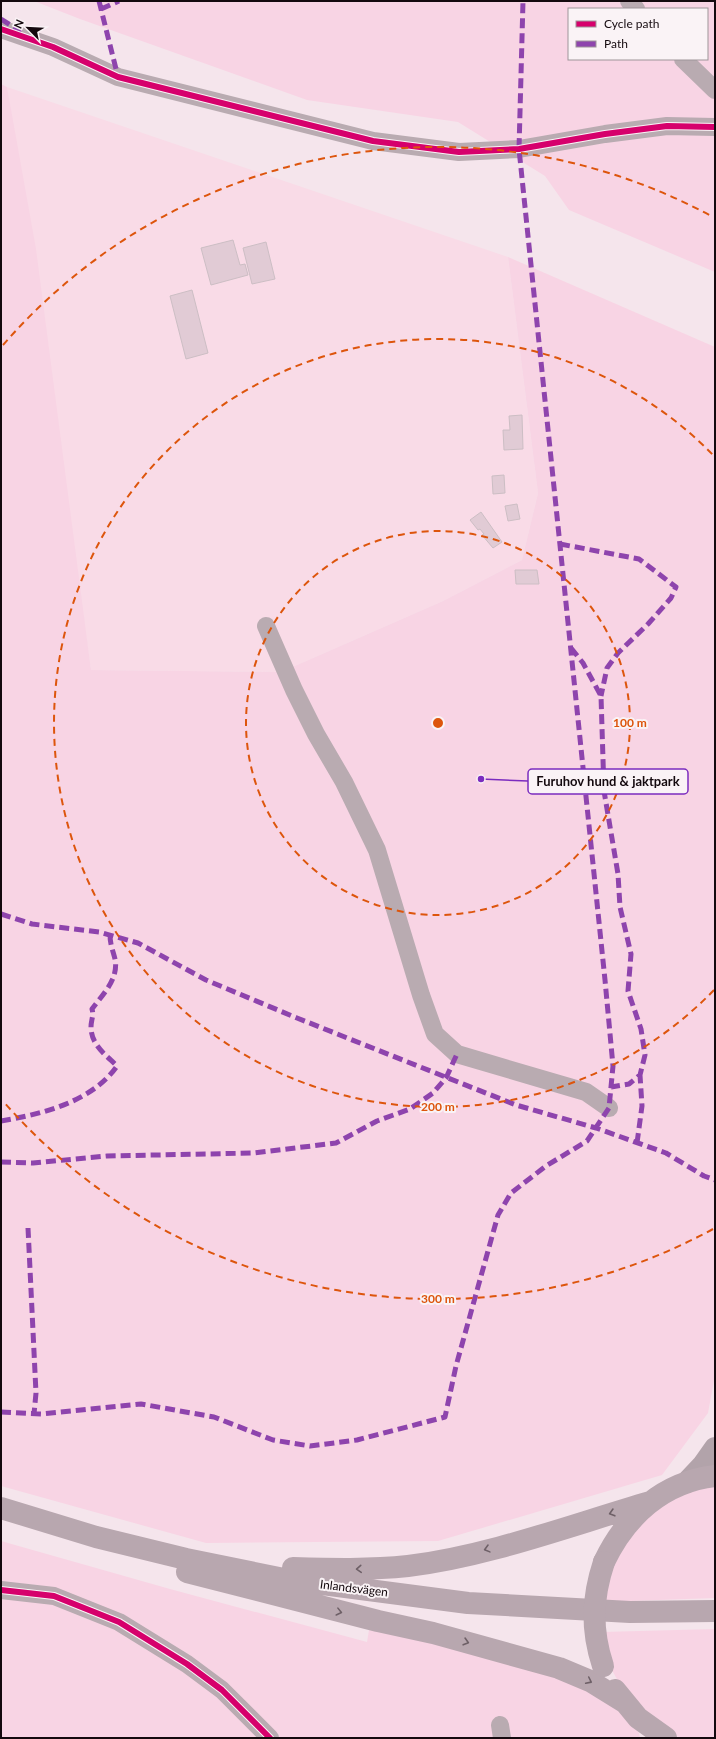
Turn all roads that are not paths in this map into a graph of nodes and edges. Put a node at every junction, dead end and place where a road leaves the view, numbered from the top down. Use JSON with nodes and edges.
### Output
{"nodes":[{"id":1,"x":1,"y":28,"type":"edge"},
{"id":2,"x":684,"y":60,"type":"edge"},
{"id":3,"x":715,"y":90,"type":"edge"},
{"id":4,"x":715,"y":127,"type":"edge"},
{"id":5,"x":266,"y":626,"type":"dead end"},
{"id":6,"x":609,"y":1108,"type":"dead end"},
{"id":7,"x":715,"y":1448,"type":"edge"},
{"id":8,"x":715,"y":1476,"type":"edge"},
{"id":9,"x":687,"y":1482,"type":"junction"},
{"id":10,"x":650,"y":1502,"type":"junction"},
{"id":11,"x":1,"y":1508,"type":"edge"},
{"id":12,"x":1,"y":1522,"type":"edge"},
{"id":13,"x":186,"y":1559,"type":"junction"},
{"id":14,"x":153,"y":1562,"type":"junction"},
{"id":15,"x":1,"y":1590,"type":"edge"},
{"id":16,"x":715,"y":1611,"type":"edge"},
{"id":17,"x":715,"y":1618,"type":"edge"},
{"id":18,"x":631,"y":1710,"type":"junction"},
{"id":19,"x":270,"y":1738,"type":"edge"},
{"id":20,"x":647,"y":1738,"type":"edge"},
{"id":21,"x":666,"y":1738,"type":"edge"}],
"edges":[{"from":1,"to":4,"type":"street"},
{"from":2,"to":3,"type":"street"},
{"from":5,"to":6,"type":"street"},
{"from":7,"to":9,"type":"main road"},
{"from":8,"to":9,"type":"highway"},
{"from":9,"to":10,"type":"highway"},
{"from":10,"to":13,"type":"highway","one_way":true},
{"from":10,"to":18,"type":"highway","bridge":true},
{"from":11,"to":13,"type":"highway","name":"Inlandsvägen"},
{"from":12,"to":14,"type":"highway","name":"Inlandsvägen"},
{"from":13,"to":16,"type":"highway","name":"Inlandsvägen"},
{"from":14,"to":17,"type":"highway","name":"Inlandsvägen"},
{"from":14,"to":18,"type":"highway","one_way":true},
{"from":15,"to":19,"type":"street"},
{"from":18,"to":20,"type":"main road"},
{"from":18,"to":21,"type":"highway"}]}
